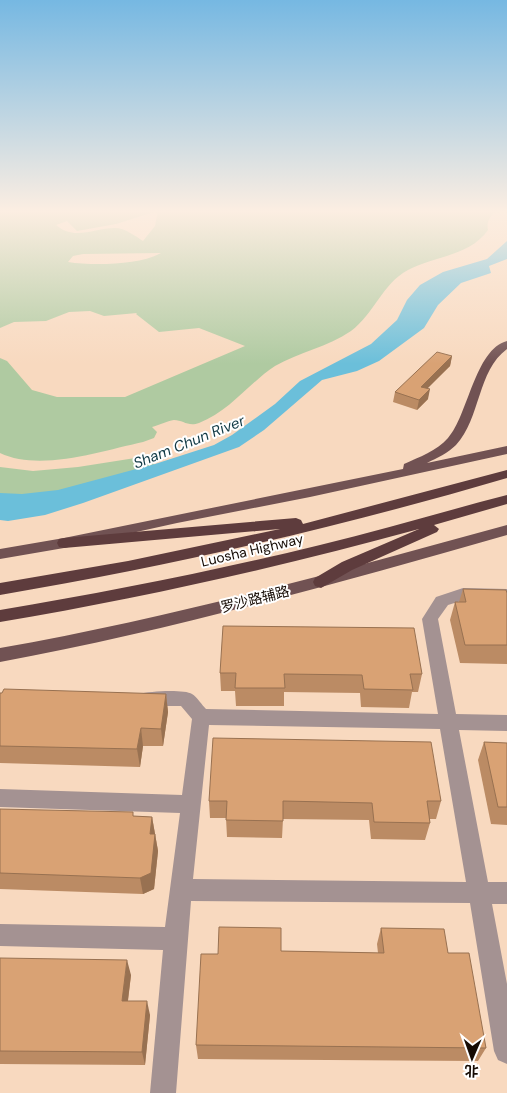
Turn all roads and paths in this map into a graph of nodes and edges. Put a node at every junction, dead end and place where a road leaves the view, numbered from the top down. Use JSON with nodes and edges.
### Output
{"nodes":[{"id":1,"x":507,"y":344,"type":"edge"},
{"id":2,"x":507,"y":450,"type":"edge"},
{"id":3,"x":507,"y":474,"type":"edge"},
{"id":4,"x":390,"y":477,"type":"junction"},
{"id":5,"x":507,"y":499,"type":"edge"},
{"id":6,"x":486,"y":505,"type":"junction"},
{"id":7,"x":350,"y":518,"type":"junction"},
{"id":8,"x":507,"y":530,"type":"edge"},
{"id":9,"x":64,"y":542,"type":"junction"},
{"id":10,"x":0,"y":554,"type":"edge"},
{"id":11,"x":321,"y":582,"type":"junction"},
{"id":12,"x":0,"y":589,"type":"edge"},
{"id":13,"x":507,"y":595,"type":"edge"},
{"id":14,"x":0,"y":616,"type":"edge"},
{"id":15,"x":0,"y":655,"type":"edge"},
{"id":16,"x":127,"y":699,"type":"edge"},
{"id":17,"x":201,"y":717,"type":"junction"},
{"id":18,"x":448,"y":722,"type":"junction"},
{"id":19,"x":507,"y":723,"type":"edge"},
{"id":20,"x":0,"y":798,"type":"edge"},
{"id":21,"x":191,"y":804,"type":"junction"},
{"id":22,"x":180,"y":890,"type":"junction"},
{"id":23,"x":479,"y":892,"type":"junction"},
{"id":24,"x":507,"y":893,"type":"edge"},
{"id":25,"x":0,"y":935,"type":"edge"},
{"id":26,"x":175,"y":939,"type":"junction"},
{"id":27,"x":507,"y":1051,"type":"edge"},
{"id":28,"x":162,"y":1093,"type":"edge"}],
"edges":[{"from":1,"to":4,"type":"main road"},
{"from":2,"to":4,"type":"main road"},
{"from":3,"to":7,"type":"highway","name":"Luosha Highway"},
{"from":4,"to":9,"type":"main road"},
{"from":5,"to":6,"type":"highway","name":"Luosha Highway"},
{"from":6,"to":11,"type":"highway"},
{"from":6,"to":14,"type":"highway","name":"Luosha Highway"},
{"from":7,"to":9,"type":"highway"},
{"from":7,"to":12,"type":"highway","name":"Luosha Highway"},
{"from":8,"to":11,"type":"main road","name":"罗沙路辅路"},
{"from":9,"to":10,"type":"main road"},
{"from":11,"to":15,"type":"main road","name":"罗沙路辅路"},
{"from":13,"to":18,"type":"street"},
{"from":16,"to":17,"type":"street"},
{"from":17,"to":18,"type":"street"},
{"from":17,"to":21,"type":"street"},
{"from":18,"to":19,"type":"street"},
{"from":18,"to":23,"type":"street"},
{"from":20,"to":21,"type":"street"},
{"from":21,"to":22,"type":"street"},
{"from":22,"to":23,"type":"street"},
{"from":22,"to":26,"type":"street"},
{"from":23,"to":24,"type":"street"},
{"from":23,"to":27,"type":"street"},
{"from":25,"to":26,"type":"street"},
{"from":26,"to":28,"type":"street"}]}
